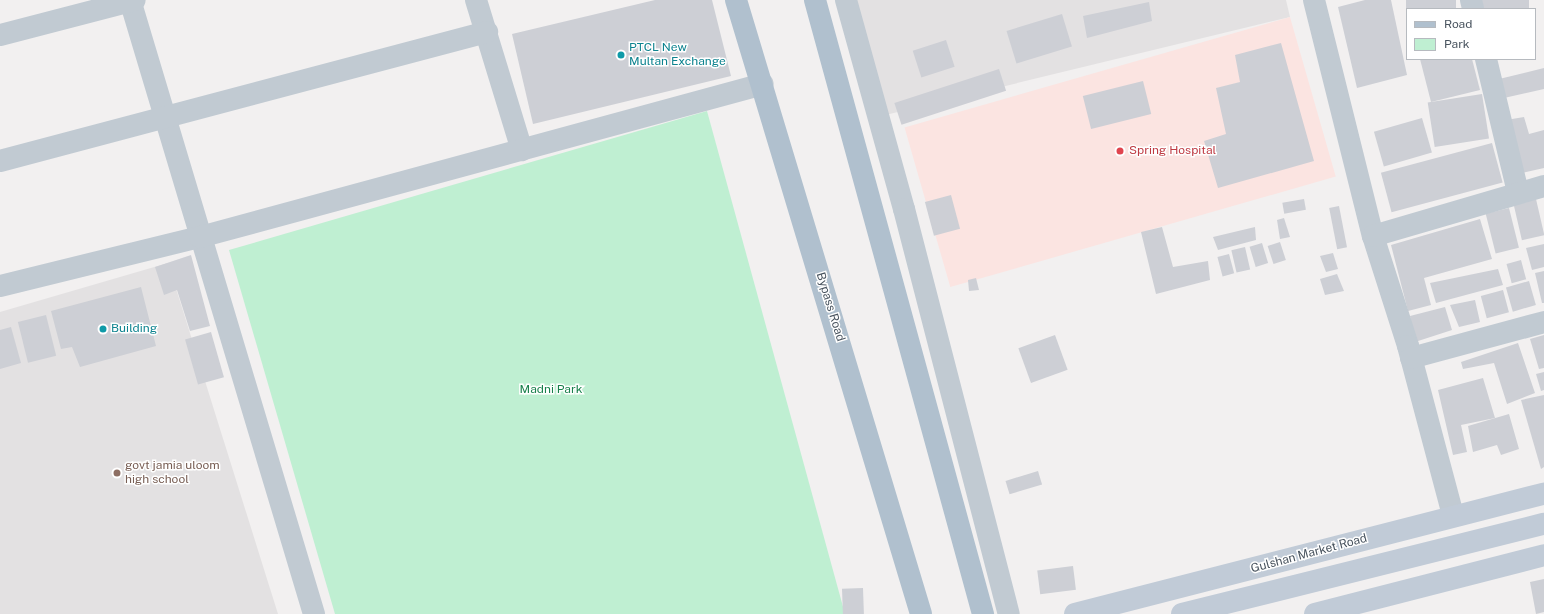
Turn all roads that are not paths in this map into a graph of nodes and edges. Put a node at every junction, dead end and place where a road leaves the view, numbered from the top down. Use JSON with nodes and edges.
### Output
{"nodes":[{"id":1,"x":132,"y":0,"type":"edge"},
{"id":2,"x":476,"y":0,"type":"edge"},
{"id":3,"x":736,"y":0,"type":"edge"},
{"id":4,"x":815,"y":0,"type":"edge"},
{"id":5,"x":846,"y":0,"type":"edge"},
{"id":6,"x":1314,"y":0,"type":"edge"},
{"id":7,"x":487,"y":32,"type":"junction"},
{"id":8,"x":0,"y":35,"type":"edge"},
{"id":9,"x":1486,"y":60,"type":"edge"},
{"id":10,"x":763,"y":84,"type":"junction"},
{"id":11,"x":166,"y":118,"type":"junction"},
{"id":12,"x":522,"y":150,"type":"junction"},
{"id":13,"x":0,"y":161,"type":"edge"},
{"id":14,"x":1544,"y":186,"type":"edge"},
{"id":15,"x":1518,"y":192,"type":"junction"},
{"id":16,"x":1373,"y":236,"type":"junction"},
{"id":17,"x":200,"y":237,"type":"junction"},
{"id":18,"x":0,"y":286,"type":"edge"},
{"id":19,"x":1544,"y":322,"type":"edge"},
{"id":20,"x":1411,"y":358,"type":"junction"},
{"id":21,"x":952,"y":395,"type":"junction"},
{"id":22,"x":925,"y":400,"type":"junction"},
{"id":23,"x":1544,"y":494,"type":"edge"},
{"id":24,"x":1453,"y":515,"type":"junction"},
{"id":25,"x":1544,"y":524,"type":"edge"},
{"id":26,"x":1544,"y":555,"type":"edge"},
{"id":27,"x":314,"y":614,"type":"edge"},
{"id":28,"x":921,"y":614,"type":"edge"},
{"id":29,"x":983,"y":614,"type":"edge"},
{"id":30,"x":1009,"y":614,"type":"edge"},
{"id":31,"x":1075,"y":614,"type":"edge"},
{"id":32,"x":1182,"y":614,"type":"edge"},
{"id":33,"x":1315,"y":614,"type":"edge"}],
"edges":[{"from":1,"to":8,"type":"street"},
{"from":1,"to":11,"type":"street"},
{"from":2,"to":7,"type":"street"},
{"from":3,"to":10,"type":"main road","name":"Bypass Road"},
{"from":4,"to":22,"type":"main road"},
{"from":5,"to":21,"type":"street"},
{"from":6,"to":16,"type":"street"},
{"from":7,"to":11,"type":"street"},
{"from":7,"to":12,"type":"street"},
{"from":9,"to":15,"type":"street"},
{"from":10,"to":12,"type":"street"},
{"from":10,"to":28,"type":"main road","name":"Bypass Road"},
{"from":11,"to":13,"type":"street"},
{"from":11,"to":17,"type":"street"},
{"from":12,"to":17,"type":"street"},
{"from":14,"to":15,"type":"street"},
{"from":15,"to":16,"type":"street"},
{"from":16,"to":20,"type":"street"},
{"from":17,"to":18,"type":"street"},
{"from":17,"to":27,"type":"street"},
{"from":19,"to":20,"type":"street"},
{"from":20,"to":24,"type":"street"},
{"from":21,"to":22,"type":"street"},
{"from":21,"to":30,"type":"street"},
{"from":22,"to":29,"type":"main road"},
{"from":23,"to":24,"type":"main road","name":"Gulshan Market Road"},
{"from":24,"to":31,"type":"main road","name":"Gulshan Market Road"},
{"from":25,"to":32,"type":"main road"},
{"from":26,"to":33,"type":"main road"}]}
